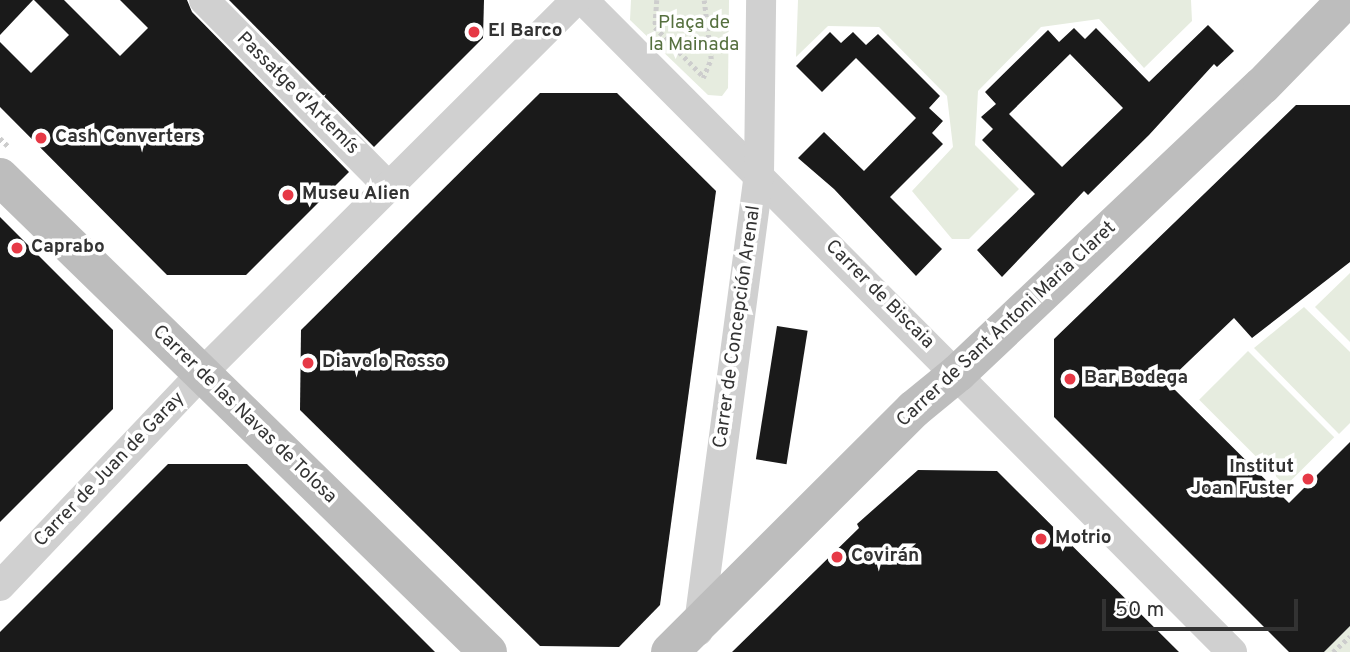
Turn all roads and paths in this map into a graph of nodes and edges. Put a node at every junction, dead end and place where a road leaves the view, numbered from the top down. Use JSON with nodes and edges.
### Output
{"nodes":[{"id":1,"x":204,"y":0,"type":"edge"},
{"id":2,"x":576,"y":0,"type":"edge"},
{"id":3,"x":583,"y":0,"type":"edge"},
{"id":4,"x":657,"y":0,"type":"edge"},
{"id":5,"x":704,"y":0,"type":"edge"},
{"id":6,"x":761,"y":0,"type":"edge"},
{"id":7,"x":1342,"y":6,"type":"edge"},
{"id":8,"x":759,"y":174,"type":"junction"},
{"id":9,"x":0,"y":177,"type":"edge"},
{"id":10,"x":389,"y":187,"type":"junction"},
{"id":11,"x":202,"y":373,"type":"junction"},
{"id":12,"x":958,"y":373,"type":"junction"},
{"id":13,"x":0,"y":586,"type":"edge"},
{"id":14,"x":1350,"y":636,"type":"edge"},
{"id":15,"x":696,"y":639,"type":"edge"},
{"id":16,"x":488,"y":652,"type":"edge"},
{"id":17,"x":670,"y":652,"type":"edge"},
{"id":18,"x":1232,"y":652,"type":"edge"},
{"id":19,"x":1333,"y":652,"type":"edge"}],
"edges":[{"from":1,"to":10,"type":"street","name":"Passatge d'Artemís"},
{"from":2,"to":10,"type":"street","name":"Carrer de Juan de Garay"},
{"from":3,"to":8,"type":"street","name":"Carrer de Biscaia"},
{"from":4,"to":5,"type":"path"},
{"from":6,"to":8,"type":"street","name":"Carrer de Concepción Arenal"},
{"from":7,"to":12,"type":"street","name":"Carrer de Sant Antoni Maria Claret"},
{"from":8,"to":12,"type":"street","name":"Carrer de Biscaia"},
{"from":8,"to":15,"type":"street","name":"Carrer de Concepción Arenal"},
{"from":9,"to":11,"type":"street","name":"Carrer de las Navas de Tolosa"},
{"from":10,"to":11,"type":"street","name":"Carrer de Juan de Garay"},
{"from":11,"to":13,"type":"street","name":"Carrer de Juan de Garay"},
{"from":11,"to":16,"type":"street","name":"Carrer de las Navas de Tolosa"},
{"from":12,"to":15,"type":"street","name":"Carrer de Sant Antoni Maria Claret"},
{"from":12,"to":18,"type":"street","name":"Carrer de Biscaia"},
{"from":14,"to":19,"type":"path"},
{"from":15,"to":17,"type":"street","name":"Carrer de Sant Antoni Maria Claret"}]}
